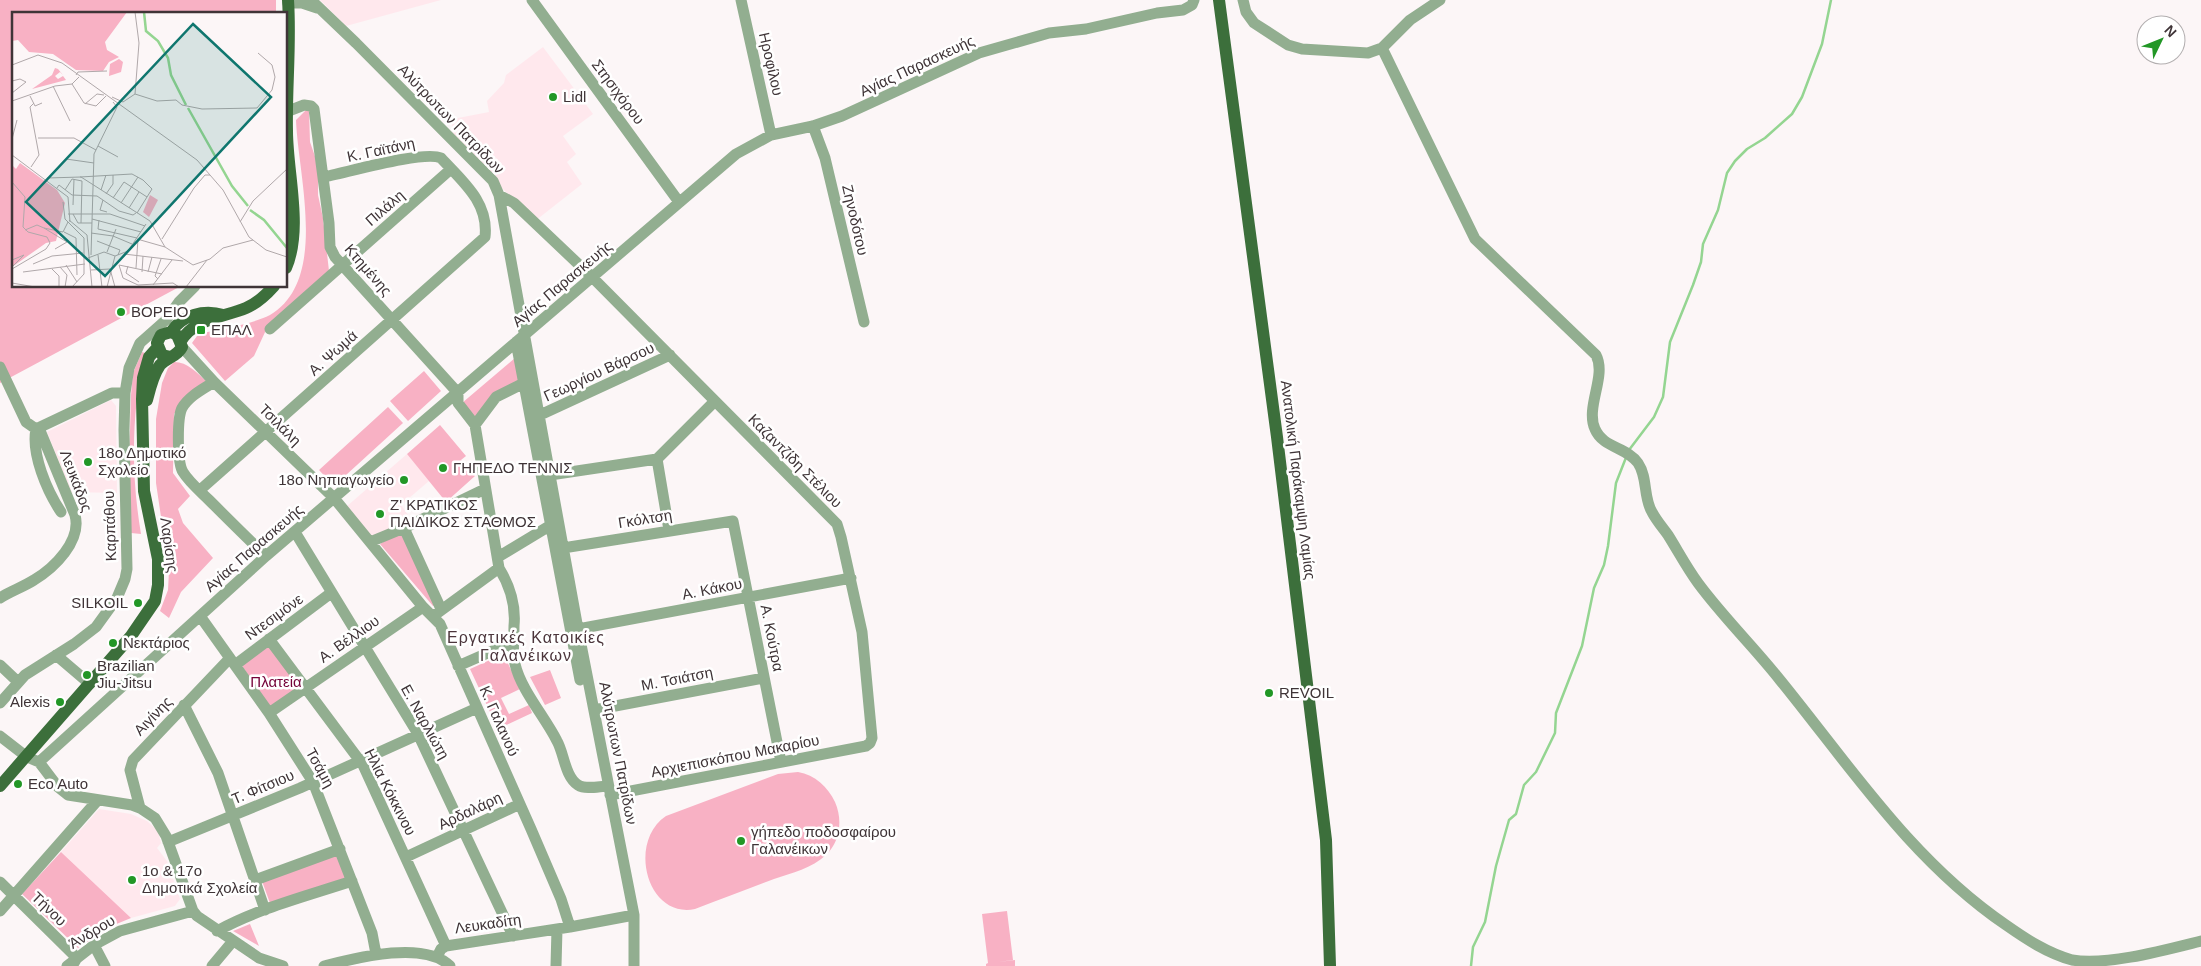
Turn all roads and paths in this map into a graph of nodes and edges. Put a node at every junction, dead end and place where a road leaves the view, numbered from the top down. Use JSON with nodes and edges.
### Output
{"nodes":[{"id":1,"x":532,"y":0,"type":"edge"},
{"id":2,"x":742,"y":0,"type":"edge"},
{"id":3,"x":1194,"y":0,"type":"edge"},
{"id":4,"x":1219,"y":0,"type":"edge"},
{"id":5,"x":1243,"y":0,"type":"edge"},
{"id":6,"x":1440,"y":0,"type":"edge"},
{"id":7,"x":288,"y":1,"type":"edge"},
{"id":8,"x":315,"y":5,"type":"edge"},
{"id":9,"x":1382,"y":48,"type":"junction"},
{"id":10,"x":288,"y":72,"type":"edge"},
{"id":11,"x":288,"y":111,"type":"edge"},
{"id":12,"x":813,"y":126,"type":"junction"},
{"id":13,"x":772,"y":135,"type":"junction"},
{"id":14,"x":288,"y":164,"type":"edge"},
{"id":15,"x":451,"y":169,"type":"junction"},
{"id":16,"x":323,"y":177,"type":"junction"},
{"id":17,"x":499,"y":195,"type":"junction"},
{"id":18,"x":679,"y":202,"type":"junction"},
{"id":19,"x":485,"y":237,"type":"joint"},
{"id":20,"x":288,"y":262,"type":"edge"},
{"id":21,"x":342,"y":265,"type":"junction"},
{"id":22,"x":593,"y":278,"type":"junction"},
{"id":23,"x":193,"y":288,"type":"edge"},
{"id":24,"x":272,"y":288,"type":"edge"},
{"id":25,"x":223,"y":314,"type":"junction"},
{"id":26,"x":392,"y":320,"type":"junction"},
{"id":27,"x":864,"y":322,"type":"dead end"},
{"id":28,"x":270,"y":329,"type":"dead end"},
{"id":29,"x":160,"y":335,"type":"junction"},
{"id":30,"x":521,"y":339,"type":"junction"},
{"id":31,"x":177,"y":350,"type":"junction"},
{"id":32,"x":670,"y":355,"type":"junction"},
{"id":33,"x":0,"y":368,"type":"edge"},
{"id":34,"x":214,"y":382,"type":"junction"},
{"id":35,"x":524,"y":383,"type":"junction"},
{"id":36,"x":125,"y":393,"type":"junction"},
{"id":37,"x":458,"y":393,"type":"junction"},
{"id":38,"x":715,"y":401,"type":"junction"},
{"id":39,"x":143,"y":412,"type":"junction"},
{"id":40,"x":540,"y":415,"type":"junction"},
{"id":41,"x":475,"y":425,"type":"junction"},
{"id":42,"x":37,"y":429,"type":"junction"},
{"id":43,"x":266,"y":433,"type":"junction"},
{"id":44,"x":657,"y":459,"type":"junction"},
{"id":45,"x":550,"y":475,"type":"junction"},
{"id":46,"x":485,"y":489,"type":"junction"},
{"id":47,"x":200,"y":490,"type":"junction"},
{"id":48,"x":334,"y":498,"type":"junction"},
{"id":49,"x":61,"y":512,"type":"dead end"},
{"id":50,"x":731,"y":520,"type":"joint"},
{"id":51,"x":551,"y":524,"type":"junction"},
{"id":52,"x":404,"y":528,"type":"junction"},
{"id":53,"x":669,"y":530,"type":"junction"},
{"id":54,"x":295,"y":532,"type":"junction"},
{"id":55,"x":370,"y":542,"type":"junction"},
{"id":56,"x":563,"y":548,"type":"junction"},
{"id":57,"x":266,"y":556,"type":"junction"},
{"id":58,"x":498,"y":563,"type":"junction"},
{"id":59,"x":851,"y":578,"type":"junction"},
{"id":60,"x":331,"y":593,"type":"junction"},
{"id":61,"x":749,"y":597,"type":"junction"},
{"id":62,"x":0,"y":598,"type":"edge"},
{"id":63,"x":423,"y":607,"type":"junction"},
{"id":64,"x":437,"y":613,"type":"junction"},
{"id":65,"x":200,"y":616,"type":"junction"},
{"id":66,"x":578,"y":629,"type":"junction"},
{"id":67,"x":269,"y":639,"type":"junction"},
{"id":68,"x":513,"y":642,"type":"junction"},
{"id":69,"x":364,"y":646,"type":"junction"},
{"id":70,"x":56,"y":655,"type":"junction"},
{"id":71,"x":233,"y":661,"type":"junction"},
{"id":72,"x":0,"y":664,"type":"edge"},
{"id":73,"x":458,"y":666,"type":"junction"},
{"id":74,"x":764,"y":678,"type":"junction"},
{"id":75,"x":580,"y":680,"type":"dead end"},
{"id":76,"x":18,"y":682,"type":"junction"},
{"id":77,"x":90,"y":684,"type":"junction"},
{"id":78,"x":304,"y":688,"type":"junction"},
{"id":79,"x":0,"y":703,"type":"edge"},
{"id":80,"x":184,"y":705,"type":"junction"},
{"id":81,"x":477,"y":708,"type":"junction"},
{"id":82,"x":594,"y":710,"type":"junction"},
{"id":83,"x":269,"y":713,"type":"junction"},
{"id":84,"x":418,"y":734,"type":"junction"},
{"id":85,"x":0,"y":736,"type":"edge"},
{"id":86,"x":866,"y":746,"type":"joint"},
{"id":87,"x":27,"y":757,"type":"junction"},
{"id":88,"x":360,"y":760,"type":"junction"},
{"id":89,"x":39,"y":762,"type":"junction"},
{"id":90,"x":781,"y":762,"type":"junction"},
{"id":91,"x":313,"y":782,"type":"junction"},
{"id":92,"x":0,"y":786,"type":"edge"},
{"id":93,"x":609,"y":790,"type":"junction"},
{"id":94,"x":96,"y":801,"type":"junction"},
{"id":95,"x":520,"y":804,"type":"junction"},
{"id":96,"x":140,"y":808,"type":"junction"},
{"id":97,"x":232,"y":817,"type":"junction"},
{"id":98,"x":465,"y":830,"type":"junction"},
{"id":99,"x":168,"y":842,"type":"junction"},
{"id":100,"x":340,"y":849,"type":"junction"},
{"id":101,"x":406,"y":857,"type":"junction"},
{"id":102,"x":255,"y":880,"type":"junction"},
{"id":103,"x":352,"y":881,"type":"junction"},
{"id":104,"x":0,"y":882,"type":"edge"},
{"id":105,"x":13,"y":895,"type":"junction"},
{"id":106,"x":266,"y":910,"type":"junction"},
{"id":107,"x":0,"y":911,"type":"edge"},
{"id":108,"x":193,"y":911,"type":"junction"},
{"id":109,"x":634,"y":915,"type":"junction"},
{"id":110,"x":570,"y":927,"type":"junction"},
{"id":111,"x":557,"y":929,"type":"junction"},
{"id":112,"x":218,"y":931,"type":"junction"},
{"id":113,"x":513,"y":936,"type":"junction"},
{"id":114,"x":233,"y":941,"type":"junction"},
{"id":115,"x":2201,"y":941,"type":"edge"},
{"id":116,"x":94,"y":945,"type":"junction"},
{"id":117,"x":446,"y":946,"type":"junction"},
{"id":118,"x":376,"y":954,"type":"junction"},
{"id":119,"x":74,"y":962,"type":"edge"},
{"id":120,"x":259,"y":963,"type":"edge"},
{"id":121,"x":445,"y":963,"type":"edge"},
{"id":122,"x":67,"y":966,"type":"edge"},
{"id":123,"x":105,"y":966,"type":"edge"},
{"id":124,"x":212,"y":966,"type":"edge"},
{"id":125,"x":283,"y":966,"type":"edge"},
{"id":126,"x":324,"y":966,"type":"edge"},
{"id":127,"x":556,"y":966,"type":"edge"},
{"id":128,"x":634,"y":966,"type":"edge"},
{"id":129,"x":1330,"y":966,"type":"edge"}],
"edges":[{"from":1,"to":18,"type":"street","name":"Στησιχόρου"},
{"from":2,"to":13,"type":"street","name":"Ηροφίλου"},
{"from":3,"to":12,"type":"street","name":"Αγίας Παρασκευής"},
{"from":4,"to":129,"type":"main road","name":"Ανατολική Παράκαμψη Λαμίας"},
{"from":5,"to":9,"type":"street"},
{"from":6,"to":9,"type":"street"},
{"from":7,"to":8,"type":"street"},
{"from":7,"to":10,"type":"main road"},
{"from":8,"to":17,"type":"street","name":"Αλύτρωτων Πατρίδων"},
{"from":9,"to":115,"type":"street"},
{"from":11,"to":16,"type":"street","name":"Κτημένης"},
{"from":12,"to":13,"type":"street","name":"Αγίας Παρασκευής"},
{"from":12,"to":27,"type":"street","name":"Ζηνοδότου"},
{"from":13,"to":18,"type":"street","name":"Αγίας Παρασκευής"},
{"from":14,"to":20,"type":"main road"},
{"from":15,"to":16,"type":"street","name":"Κ. Γαϊτάνη"},
{"from":15,"to":19,"type":"street","name":"Κ. Γαϊτάνη"},
{"from":15,"to":21,"type":"street","name":"Πιλάλη"},
{"from":16,"to":21,"type":"street","name":"Κτημένης"},
{"from":17,"to":22,"type":"street","name":"Καζαντζίδη Στέλιου"},
{"from":17,"to":30,"type":"street","name":"Αλύτρωτων Πατρίδων"},
{"from":18,"to":22,"type":"street","name":"Αγίας Παρασκευής"},
{"from":19,"to":26,"type":"street","name":"Α. Ψωμά"},
{"from":21,"to":26,"type":"street","name":"Κτημένης"},
{"from":21,"to":28,"type":"street","name":"Πιλάλη"},
{"from":22,"to":30,"type":"street","name":"Αγίας Παρασκευής"},
{"from":22,"to":32,"type":"street","name":"Καζαντζίδη Στέλιου"},
{"from":23,"to":29,"type":"street","name":"Καρπάθου"},
{"from":24,"to":25,"type":"main road","name":"Λαρίσης"},
{"from":25,"to":29,"type":"main road","name":"Λαρίσης"},
{"from":25,"to":31,"type":"main road","name":"Λαρίσης"},
{"from":26,"to":37,"type":"street","name":"Κτημένης"},
{"from":26,"to":43,"type":"street","name":"Α. Ψωμά"},
{"from":29,"to":31,"type":"main road"},
{"from":29,"to":31,"type":"main road"},
{"from":29,"to":36,"type":"street","name":"Καρπάθου"},
{"from":29,"to":39,"type":"main road","name":"Λαρίσης"},
{"from":30,"to":35,"type":"street"},
{"from":30,"to":37,"type":"street","name":"Αγίας Παρασκευής"},
{"from":30,"to":40,"type":"street","name":"Αλύτρωτων Πατρίδων"},
{"from":31,"to":34,"type":"street","name":"Τσιλάλη"},
{"from":31,"to":39,"type":"main road","name":"Λαρίσης"},
{"from":32,"to":38,"type":"street","name":"Καζαντζίδη Στέλιου"},
{"from":32,"to":40,"type":"street","name":"Γεωργίου Βάρσου"},
{"from":33,"to":42,"type":"street"},
{"from":34,"to":43,"type":"street","name":"Τσιλάλη"},
{"from":34,"to":47,"type":"street"},
{"from":35,"to":41,"type":"street"},
{"from":35,"to":51,"type":"street"},
{"from":36,"to":42,"type":"street"},
{"from":36,"to":70,"type":"street","name":"Καρπάθου"},
{"from":37,"to":41,"type":"street","name":"Κτημένης"},
{"from":37,"to":48,"type":"street","name":"Αγίας Παρασκευής"},
{"from":38,"to":44,"type":"street"},
{"from":38,"to":59,"type":"street","name":"Καζαντζίδη Στέλιου"},
{"from":39,"to":77,"type":"main road","name":"Λαρίσης"},
{"from":40,"to":45,"type":"street","name":"Αλύτρωτων Πατρίδων"},
{"from":41,"to":46,"type":"street","name":"Αρχιεπισκόπου Μακαρίου"},
{"from":42,"to":49,"type":"street","name":"Λευκάδος"},
{"from":42,"to":62,"type":"street","name":"Λευκάδος"},
{"from":43,"to":47,"type":"street","name":"Α. Ψωμά"},
{"from":43,"to":48,"type":"street","name":"Τσιλάλη"},
{"from":44,"to":45,"type":"street"},
{"from":44,"to":53,"type":"street"},
{"from":45,"to":56,"type":"street","name":"Αλύτρωτων Πατρίδων"},
{"from":46,"to":52,"type":"street"},
{"from":46,"to":58,"type":"street","name":"Αρχιεπισκόπου Μακαρίου"},
{"from":47,"to":57,"type":"street"},
{"from":48,"to":54,"type":"street","name":"Αγίας Παρασκευής"},
{"from":48,"to":55,"type":"street","name":"Κ. Γαλανού"},
{"from":50,"to":53,"type":"street","name":"Γκόλτση"},
{"from":50,"to":61,"type":"street","name":"Α. Κούτρα"},
{"from":51,"to":58,"type":"street"},
{"from":51,"to":75,"type":"street"},
{"from":52,"to":55,"type":"street"},
{"from":52,"to":64,"type":"street"},
{"from":53,"to":56,"type":"street","name":"Γκόλτση"},
{"from":54,"to":57,"type":"street","name":"Αγίας Παρασκευής"},
{"from":54,"to":60,"type":"street","name":"Ε. Ναρλιώτη"},
{"from":55,"to":63,"type":"street","name":"Κ. Γαλανού"},
{"from":56,"to":66,"type":"street","name":"Αλύτρωτων Πατρίδων"},
{"from":57,"to":65,"type":"street","name":"Αγίας Παρασκευής"},
{"from":58,"to":64,"type":"street"},
{"from":58,"to":68,"type":"street","name":"Αρχιεπισκόπου Μακαρίου"},
{"from":59,"to":61,"type":"street","name":"Α. Κάκου"},
{"from":59,"to":86,"type":"street","name":"Καζαντζίδη Στέλιου"},
{"from":60,"to":67,"type":"street","name":"Ντεσιμόνε"},
{"from":60,"to":69,"type":"street","name":"Ε. Ναρλιώτη"},
{"from":61,"to":66,"type":"street","name":"Α. Κάκου"},
{"from":61,"to":74,"type":"street","name":"Α. Κούτρα"},
{"from":63,"to":64,"type":"street","name":"Κ. Γαλανού"},
{"from":63,"to":69,"type":"street","name":"Α. Βέλλιου"},
{"from":64,"to":73,"type":"street","name":"Κ. Γαλανού"},
{"from":65,"to":71,"type":"street","name":"Τσάμη"},
{"from":65,"to":89,"type":"street","name":"Αγίας Παρασκευής"},
{"from":66,"to":82,"type":"street","name":"Αλύτρωτων Πατρίδων"},
{"from":67,"to":71,"type":"street","name":"Ντεσιμόνε"},
{"from":67,"to":78,"type":"street","name":"Ηλία Κόκκινου"},
{"from":68,"to":73,"type":"street"},
{"from":68,"to":93,"type":"street","name":"Αρχιεπισκόπου Μακαρίου"},
{"from":69,"to":78,"type":"street","name":"Α. Βέλλιου"},
{"from":69,"to":84,"type":"street","name":"Ε. Ναρλιώτη"},
{"from":70,"to":76,"type":"street","name":"Καρπάθου"},
{"from":70,"to":77,"type":"street"},
{"from":71,"to":80,"type":"street","name":"Αιγίνης"},
{"from":71,"to":83,"type":"street","name":"Τσάμη"},
{"from":72,"to":76,"type":"street"},
{"from":73,"to":81,"type":"street","name":"Κ. Γαλανού"},
{"from":74,"to":82,"type":"street","name":"Μ. Τσιάτση"},
{"from":74,"to":90,"type":"street","name":"Α. Κούτρα"},
{"from":76,"to":79,"type":"street","name":"Καρπάθου"},
{"from":77,"to":87,"type":"main road","name":"Λαρίσης"},
{"from":78,"to":83,"type":"street","name":"Α. Βέλλιου"},
{"from":78,"to":88,"type":"street","name":"Ηλία Κόκκινου"},
{"from":80,"to":96,"type":"street","name":"Αιγίνης"},
{"from":80,"to":97,"type":"street"},
{"from":81,"to":84,"type":"street","name":"Τ. Φίτσιου"},
{"from":81,"to":95,"type":"street","name":"Κ. Γαλανού"},
{"from":82,"to":93,"type":"street","name":"Αλύτρωτων Πατρίδων"},
{"from":83,"to":91,"type":"street","name":"Τσάμη"},
{"from":84,"to":88,"type":"street","name":"Τ. Φίτσιου"},
{"from":84,"to":98,"type":"street","name":"Ε. Ναρλιώτη"},
{"from":85,"to":87,"type":"street"},
{"from":86,"to":90,"type":"street","name":"Αρχιεπισκόπου Μακαρίου"},
{"from":87,"to":89,"type":"street"},
{"from":87,"to":92,"type":"main road","name":"Λαρίσης"},
{"from":88,"to":91,"type":"street","name":"Τ. Φίτσιου"},
{"from":88,"to":101,"type":"street","name":"Ηλία Κόκκινου"},
{"from":89,"to":94,"type":"street"},
{"from":90,"to":93,"type":"street","name":"Αρχιεπισκόπου Μακαρίου"},
{"from":91,"to":97,"type":"street","name":"Τ. Φίτσιου"},
{"from":91,"to":100,"type":"street","name":"Τσάμη"},
{"from":93,"to":109,"type":"street","name":"Αλύτρωτων Πατρίδων"},
{"from":94,"to":96,"type":"street"},
{"from":94,"to":105,"type":"street"},
{"from":95,"to":98,"type":"street","name":"Αρδαλάρη"},
{"from":95,"to":110,"type":"street","name":"Κ. Γαλανού"},
{"from":96,"to":99,"type":"street"},
{"from":97,"to":99,"type":"street","name":"Τ. Φίτσιου"},
{"from":97,"to":102,"type":"street"},
{"from":98,"to":101,"type":"street","name":"Αρδαλάρη"},
{"from":98,"to":113,"type":"street","name":"Ε. Ναρλιώτη"},
{"from":99,"to":108,"type":"street"},
{"from":100,"to":102,"type":"street"},
{"from":100,"to":103,"type":"street","name":"Τσάμη"},
{"from":101,"to":117,"type":"street","name":"Ηλία Κόκκινου"},
{"from":102,"to":106,"type":"street"},
{"from":103,"to":106,"type":"street"},
{"from":103,"to":118,"type":"street","name":"Τσάμη"},
{"from":104,"to":105,"type":"street","name":"Τήνου"},
{"from":105,"to":107,"type":"street"},
{"from":105,"to":119,"type":"street","name":"Τήνου"},
{"from":106,"to":112,"type":"street"},
{"from":108,"to":112,"type":"street"},
{"from":108,"to":116,"type":"street","name":"Άνδρου"},
{"from":109,"to":110,"type":"street","name":"Λευκαδίτη"},
{"from":109,"to":128,"type":"street","name":"Αλύτρωτων Πατρίδων"},
{"from":110,"to":111,"type":"street","name":"Λευκαδίτη"},
{"from":111,"to":113,"type":"street","name":"Λευκαδίτη"},
{"from":111,"to":127,"type":"street"},
{"from":112,"to":114,"type":"street"},
{"from":113,"to":117,"type":"street","name":"Λευκαδίτη"},
{"from":114,"to":120,"type":"street"},
{"from":114,"to":124,"type":"street"},
{"from":116,"to":119,"type":"street","name":"Άνδρου"},
{"from":116,"to":123,"type":"street"},
{"from":117,"to":121,"type":"street","name":"Λευκαδίτη"},
{"from":118,"to":121,"type":"street","name":"Λευκαδίτη"},
{"from":118,"to":126,"type":"street","name":"Λευκαδίτη"},
{"from":119,"to":122,"type":"street","name":"Άνδρου"},
{"from":120,"to":125,"type":"street"}]}
